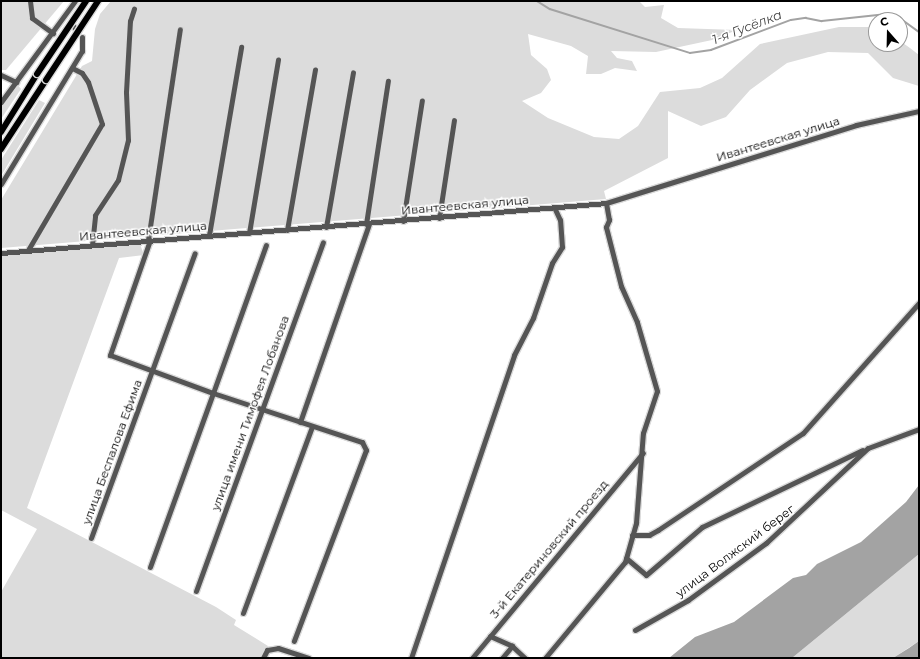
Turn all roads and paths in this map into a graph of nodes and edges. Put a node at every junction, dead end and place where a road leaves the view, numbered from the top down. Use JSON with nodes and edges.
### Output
{"nodes":[{"id":1,"x":30,"y":1,"type":"edge"},
{"id":2,"x":75,"y":1,"type":"edge"},
{"id":3,"x":86,"y":1,"type":"edge"},
{"id":4,"x":98,"y":1,"type":"edge"},
{"id":5,"x":134,"y":9,"type":"dead end"},
{"id":6,"x":180,"y":29,"type":"dead end"},
{"id":7,"x":53,"y":33,"type":"junction"},
{"id":8,"x":82,"y":37,"type":"dead end"},
{"id":9,"x":241,"y":47,"type":"dead end"},
{"id":10,"x":278,"y":59,"type":"dead end"},
{"id":11,"x":72,"y":68,"type":"junction"},
{"id":12,"x":315,"y":69,"type":"dead end"},
{"id":13,"x":353,"y":72,"type":"dead end"},
{"id":14,"x":1,"y":75,"type":"edge"},
{"id":15,"x":388,"y":81,"type":"dead end"},
{"id":16,"x":16,"y":82,"type":"junction"},
{"id":17,"x":422,"y":100,"type":"dead end"},
{"id":18,"x":1,"y":102,"type":"edge"},
{"id":19,"x":919,"y":111,"type":"edge"},
{"id":20,"x":454,"y":120,"type":"dead end"},
{"id":21,"x":1,"y":132,"type":"edge"},
{"id":22,"x":1,"y":149,"type":"edge"},
{"id":23,"x":1,"y":184,"type":"edge"},
{"id":24,"x":606,"y":203,"type":"junction"},
{"id":25,"x":554,"y":207,"type":"junction"},
{"id":26,"x":439,"y":218,"type":"junction"},
{"id":27,"x":404,"y":221,"type":"junction"},
{"id":28,"x":368,"y":224,"type":"junction"},
{"id":29,"x":326,"y":227,"type":"junction"},
{"id":30,"x":287,"y":230,"type":"junction"},
{"id":31,"x":249,"y":233,"type":"junction"},
{"id":32,"x":209,"y":235,"type":"junction"},
{"id":33,"x":149,"y":240,"type":"junction"},
{"id":34,"x":323,"y":242,"type":"dead end"},
{"id":35,"x":92,"y":245,"type":"junction"},
{"id":36,"x":266,"y":245,"type":"dead end"},
{"id":37,"x":28,"y":250,"type":"junction"},
{"id":38,"x":1,"y":253,"type":"edge"},
{"id":39,"x":195,"y":253,"type":"dead end"},
{"id":40,"x":919,"y":304,"type":"edge"},
{"id":41,"x":152,"y":373,"type":"junction"},
{"id":42,"x":212,"y":393,"type":"junction"},
{"id":43,"x":262,"y":410,"type":"junction"},
{"id":44,"x":300,"y":422,"type":"junction"},
{"id":45,"x":312,"y":426,"type":"junction"},
{"id":46,"x":919,"y":429,"type":"edge"},
{"id":47,"x":868,"y":448,"type":"junction"},
{"id":48,"x":643,"y":452,"type":"junction"},
{"id":49,"x":632,"y":535,"type":"junction"},
{"id":50,"x":91,"y":538,"type":"dead end"},
{"id":51,"x":626,"y":558,"type":"junction"},
{"id":52,"x":150,"y":567,"type":"dead end"},
{"id":53,"x":196,"y":590,"type":"dead end"},
{"id":54,"x":243,"y":612,"type":"dead end"},
{"id":55,"x":635,"y":630,"type":"dead end"},
{"id":56,"x":490,"y":636,"type":"junction"},
{"id":57,"x":294,"y":641,"type":"dead end"},
{"id":58,"x":512,"y":646,"type":"junction"},
{"id":59,"x":263,"y":658,"type":"edge"},
{"id":60,"x":308,"y":658,"type":"edge"},
{"id":61,"x":411,"y":658,"type":"edge"},
{"id":62,"x":472,"y":658,"type":"edge"},
{"id":63,"x":502,"y":658,"type":"edge"},
{"id":64,"x":525,"y":658,"type":"edge"},
{"id":65,"x":545,"y":658,"type":"edge"}],
"edges":[{"from":1,"to":7,"type":"street"},
{"from":2,"to":7,"type":"street"},
{"from":3,"to":21,"type":"main road","bridge":true},
{"from":4,"to":22,"type":"main road","bridge":true},
{"from":5,"to":35,"type":"street"},
{"from":6,"to":33,"type":"street"},
{"from":7,"to":16,"type":"street"},
{"from":8,"to":11,"type":"street"},
{"from":9,"to":32,"type":"street"},
{"from":10,"to":31,"type":"street"},
{"from":11,"to":23,"type":"street"},
{"from":11,"to":37,"type":"street"},
{"from":12,"to":30,"type":"street"},
{"from":13,"to":29,"type":"street"},
{"from":14,"to":16,"type":"street"},
{"from":15,"to":28,"type":"street"},
{"from":16,"to":18,"type":"street"},
{"from":17,"to":27,"type":"street"},
{"from":19,"to":24,"type":"street","name":"Ивантеевская улица"},
{"from":20,"to":26,"type":"street"},
{"from":24,"to":25,"type":"street","name":"Ивантеевская улица"},
{"from":24,"to":48,"type":"street"},
{"from":25,"to":26,"type":"street","name":"Ивантеевская улица"},
{"from":25,"to":61,"type":"street"},
{"from":26,"to":27,"type":"street","name":"Ивантеевская улица"},
{"from":27,"to":28,"type":"street","name":"Ивантеевская улица"},
{"from":28,"to":29,"type":"street","name":"Ивантеевская улица"},
{"from":28,"to":44,"type":"street"},
{"from":29,"to":30,"type":"street","name":"Ивантеевская улица"},
{"from":30,"to":31,"type":"street","name":"Ивантеевская улица"},
{"from":31,"to":32,"type":"street","name":"Ивантеевская улица"},
{"from":32,"to":33,"type":"street","name":"Ивантеевская улица"},
{"from":33,"to":35,"type":"street","name":"Ивантеевская улица"},
{"from":33,"to":41,"type":"street"},
{"from":34,"to":43,"type":"street","name":"улица имени Тимофея Лобанова"},
{"from":35,"to":37,"type":"street","name":"Ивантеевская улица"},
{"from":36,"to":42,"type":"street"},
{"from":37,"to":38,"type":"street","name":"Ивантеевская улица"},
{"from":39,"to":41,"type":"street","name":"улица Беспалова Ефима"},
{"from":40,"to":49,"type":"street"},
{"from":41,"to":42,"type":"street"},
{"from":41,"to":50,"type":"street","name":"улица Беспалова Ефима"},
{"from":42,"to":43,"type":"street"},
{"from":42,"to":52,"type":"street"},
{"from":43,"to":44,"type":"street"},
{"from":43,"to":53,"type":"street","name":"улица имени Тимофея Лобанова"},
{"from":44,"to":45,"type":"street"},
{"from":45,"to":54,"type":"street"},
{"from":45,"to":57,"type":"street"},
{"from":46,"to":47,"type":"street","name":"улица Волжский берег"},
{"from":47,"to":51,"type":"street"},
{"from":47,"to":55,"type":"street","name":"улица Волжский берег"},
{"from":48,"to":49,"type":"street"},
{"from":48,"to":56,"type":"street","name":"3-й Екатериновский проезд"},
{"from":49,"to":51,"type":"street"},
{"from":51,"to":65,"type":"street"},
{"from":56,"to":58,"type":"street"},
{"from":56,"to":62,"type":"street","name":"3-й Екатериновский проезд"},
{"from":58,"to":63,"type":"street"},
{"from":58,"to":64,"type":"street"},
{"from":59,"to":60,"type":"street"}]}
